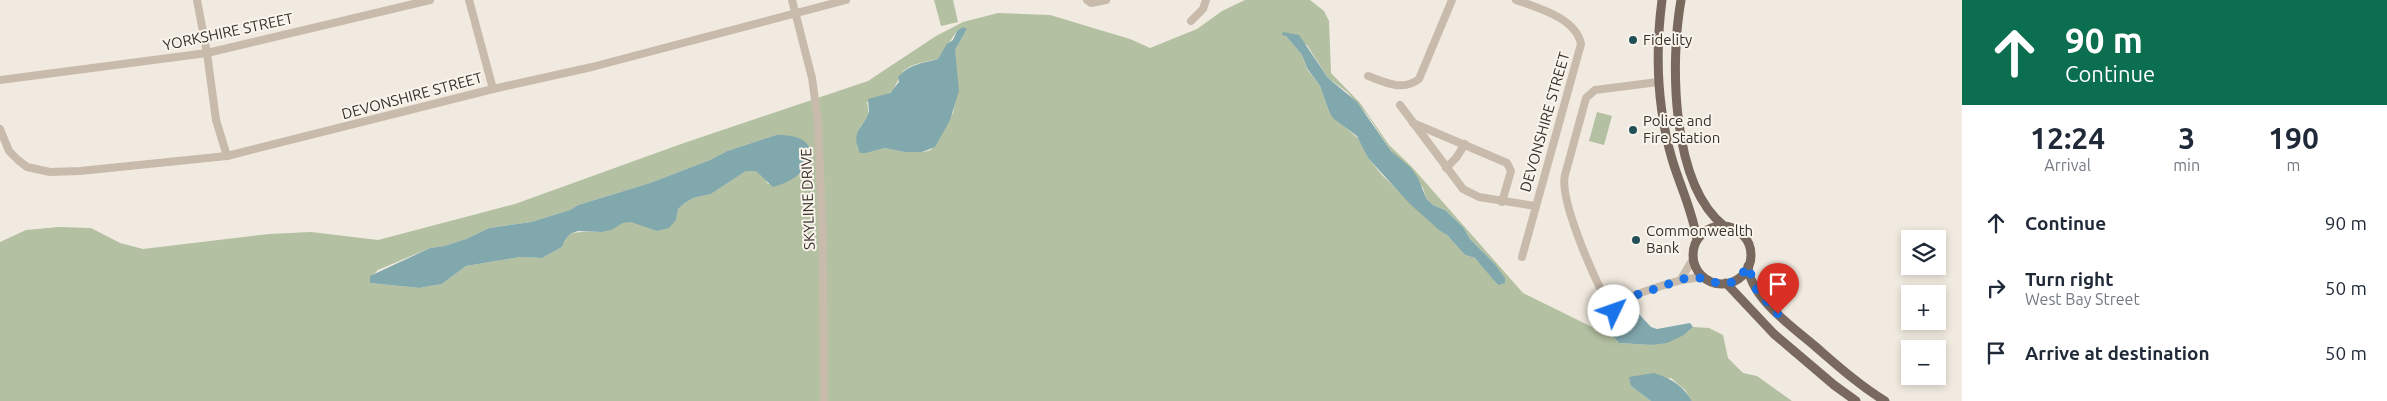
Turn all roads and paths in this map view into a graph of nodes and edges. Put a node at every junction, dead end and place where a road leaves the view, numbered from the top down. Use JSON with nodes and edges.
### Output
{"nodes":[{"id":1,"x":197,"y":0,"type":"edge"},
{"id":2,"x":430,"y":0,"type":"edge"},
{"id":3,"x":468,"y":0,"type":"edge"},
{"id":4,"x":792,"y":0,"type":"edge"},
{"id":5,"x":846,"y":0,"type":"edge"},
{"id":6,"x":1087,"y":0,"type":"edge"},
{"id":7,"x":1106,"y":0,"type":"edge"},
{"id":8,"x":1206,"y":0,"type":"edge"},
{"id":9,"x":1452,"y":0,"type":"edge"},
{"id":10,"x":1516,"y":0,"type":"edge"},
{"id":11,"x":1662,"y":0,"type":"edge"},
{"id":12,"x":1681,"y":0,"type":"edge"},
{"id":13,"x":1537,"y":4,"type":"edge"},
{"id":14,"x":795,"y":13,"type":"junction"},
{"id":15,"x":1191,"y":21,"type":"dead end"},
{"id":16,"x":207,"y":53,"type":"junction"},
{"id":17,"x":1368,"y":76,"type":"dead end"},
{"id":18,"x":0,"y":80,"type":"edge"},
{"id":19,"x":1658,"y":82,"type":"junction"},
{"id":20,"x":493,"y":89,"type":"junction"},
{"id":21,"x":1400,"y":105,"type":"dead end"},
{"id":22,"x":1413,"y":123,"type":"junction"},
{"id":23,"x":0,"y":129,"type":"edge"},
{"id":24,"x":1465,"y":144,"type":"junction"},
{"id":25,"x":227,"y":156,"type":"junction"},
{"id":26,"x":1446,"y":168,"type":"junction"},
{"id":27,"x":1502,"y":202,"type":"junction"},
{"id":28,"x":1535,"y":206,"type":"junction"},
{"id":29,"x":1724,"y":226,"type":"junction"},
{"id":30,"x":1697,"y":240,"type":"junction"},
{"id":31,"x":1522,"y":257,"type":"dead end"},
{"id":32,"x":1693,"y":260,"type":"junction"},
{"id":33,"x":1748,"y":266,"type":"junction"},
{"id":34,"x":1704,"y":278,"type":"junction"},
{"id":35,"x":1681,"y":279,"type":"junction"},
{"id":36,"x":1726,"y":283,"type":"junction"},
{"id":37,"x":1602,"y":292,"type":"junction"},
{"id":38,"x":1618,"y":300,"type":"junction"},
{"id":39,"x":824,"y":401,"type":"edge"},
{"id":40,"x":1856,"y":401,"type":"edge"},
{"id":41,"x":1885,"y":401,"type":"edge"}],
"edges":[{"from":1,"to":16,"type":"street"},
{"from":2,"to":16,"type":"street","name":"YORKSHIRE STREET"},
{"from":3,"to":20,"type":"street"},
{"from":4,"to":14,"type":"street","name":"SKYLINE DRIVE"},
{"from":5,"to":14,"type":"street","name":"DEVONSHIRE STREET"},
{"from":6,"to":7,"type":"street"},
{"from":8,"to":15,"type":"street"},
{"from":9,"to":17,"type":"street"},
{"from":10,"to":13,"type":"street","name":"DEVONSHIRE STREET"},
{"from":11,"to":19,"type":"main road"},
{"from":12,"to":29,"type":"main road"},
{"from":13,"to":28,"type":"street","name":"DEVONSHIRE STREET"},
{"from":14,"to":20,"type":"street","name":"DEVONSHIRE STREET"},
{"from":14,"to":39,"type":"street","name":"SKYLINE DRIVE"},
{"from":16,"to":18,"type":"street","name":"YORKSHIRE STREET"},
{"from":16,"to":25,"type":"street"},
{"from":19,"to":30,"type":"main road"},
{"from":19,"to":37,"type":"street"},
{"from":20,"to":25,"type":"street","name":"DEVONSHIRE STREET"},
{"from":21,"to":22,"type":"street"},
{"from":22,"to":24,"type":"street"},
{"from":22,"to":26,"type":"street"},
{"from":23,"to":25,"type":"street","name":"DEVONSHIRE STREET"},
{"from":24,"to":26,"type":"street"},
{"from":24,"to":27,"type":"street"},
{"from":26,"to":27,"type":"street"},
{"from":27,"to":28,"type":"street"},
{"from":28,"to":31,"type":"street","name":"DEVONSHIRE STREET"},
{"from":29,"to":30,"type":"main road"},
{"from":29,"to":33,"type":"main road"},
{"from":30,"to":32,"type":"main road"},
{"from":32,"to":34,"type":"main road"},
{"from":32,"to":35,"type":"street"},
{"from":33,"to":36,"type":"main road"},
{"from":33,"to":41,"type":"main road"},
{"from":34,"to":35,"type":"street"},
{"from":34,"to":36,"type":"main road"},
{"from":35,"to":38,"type":"street"},
{"from":36,"to":40,"type":"main road"},
{"from":37,"to":38,"type":"street"},
{"from":37,"to":38,"type":"street"}]}
